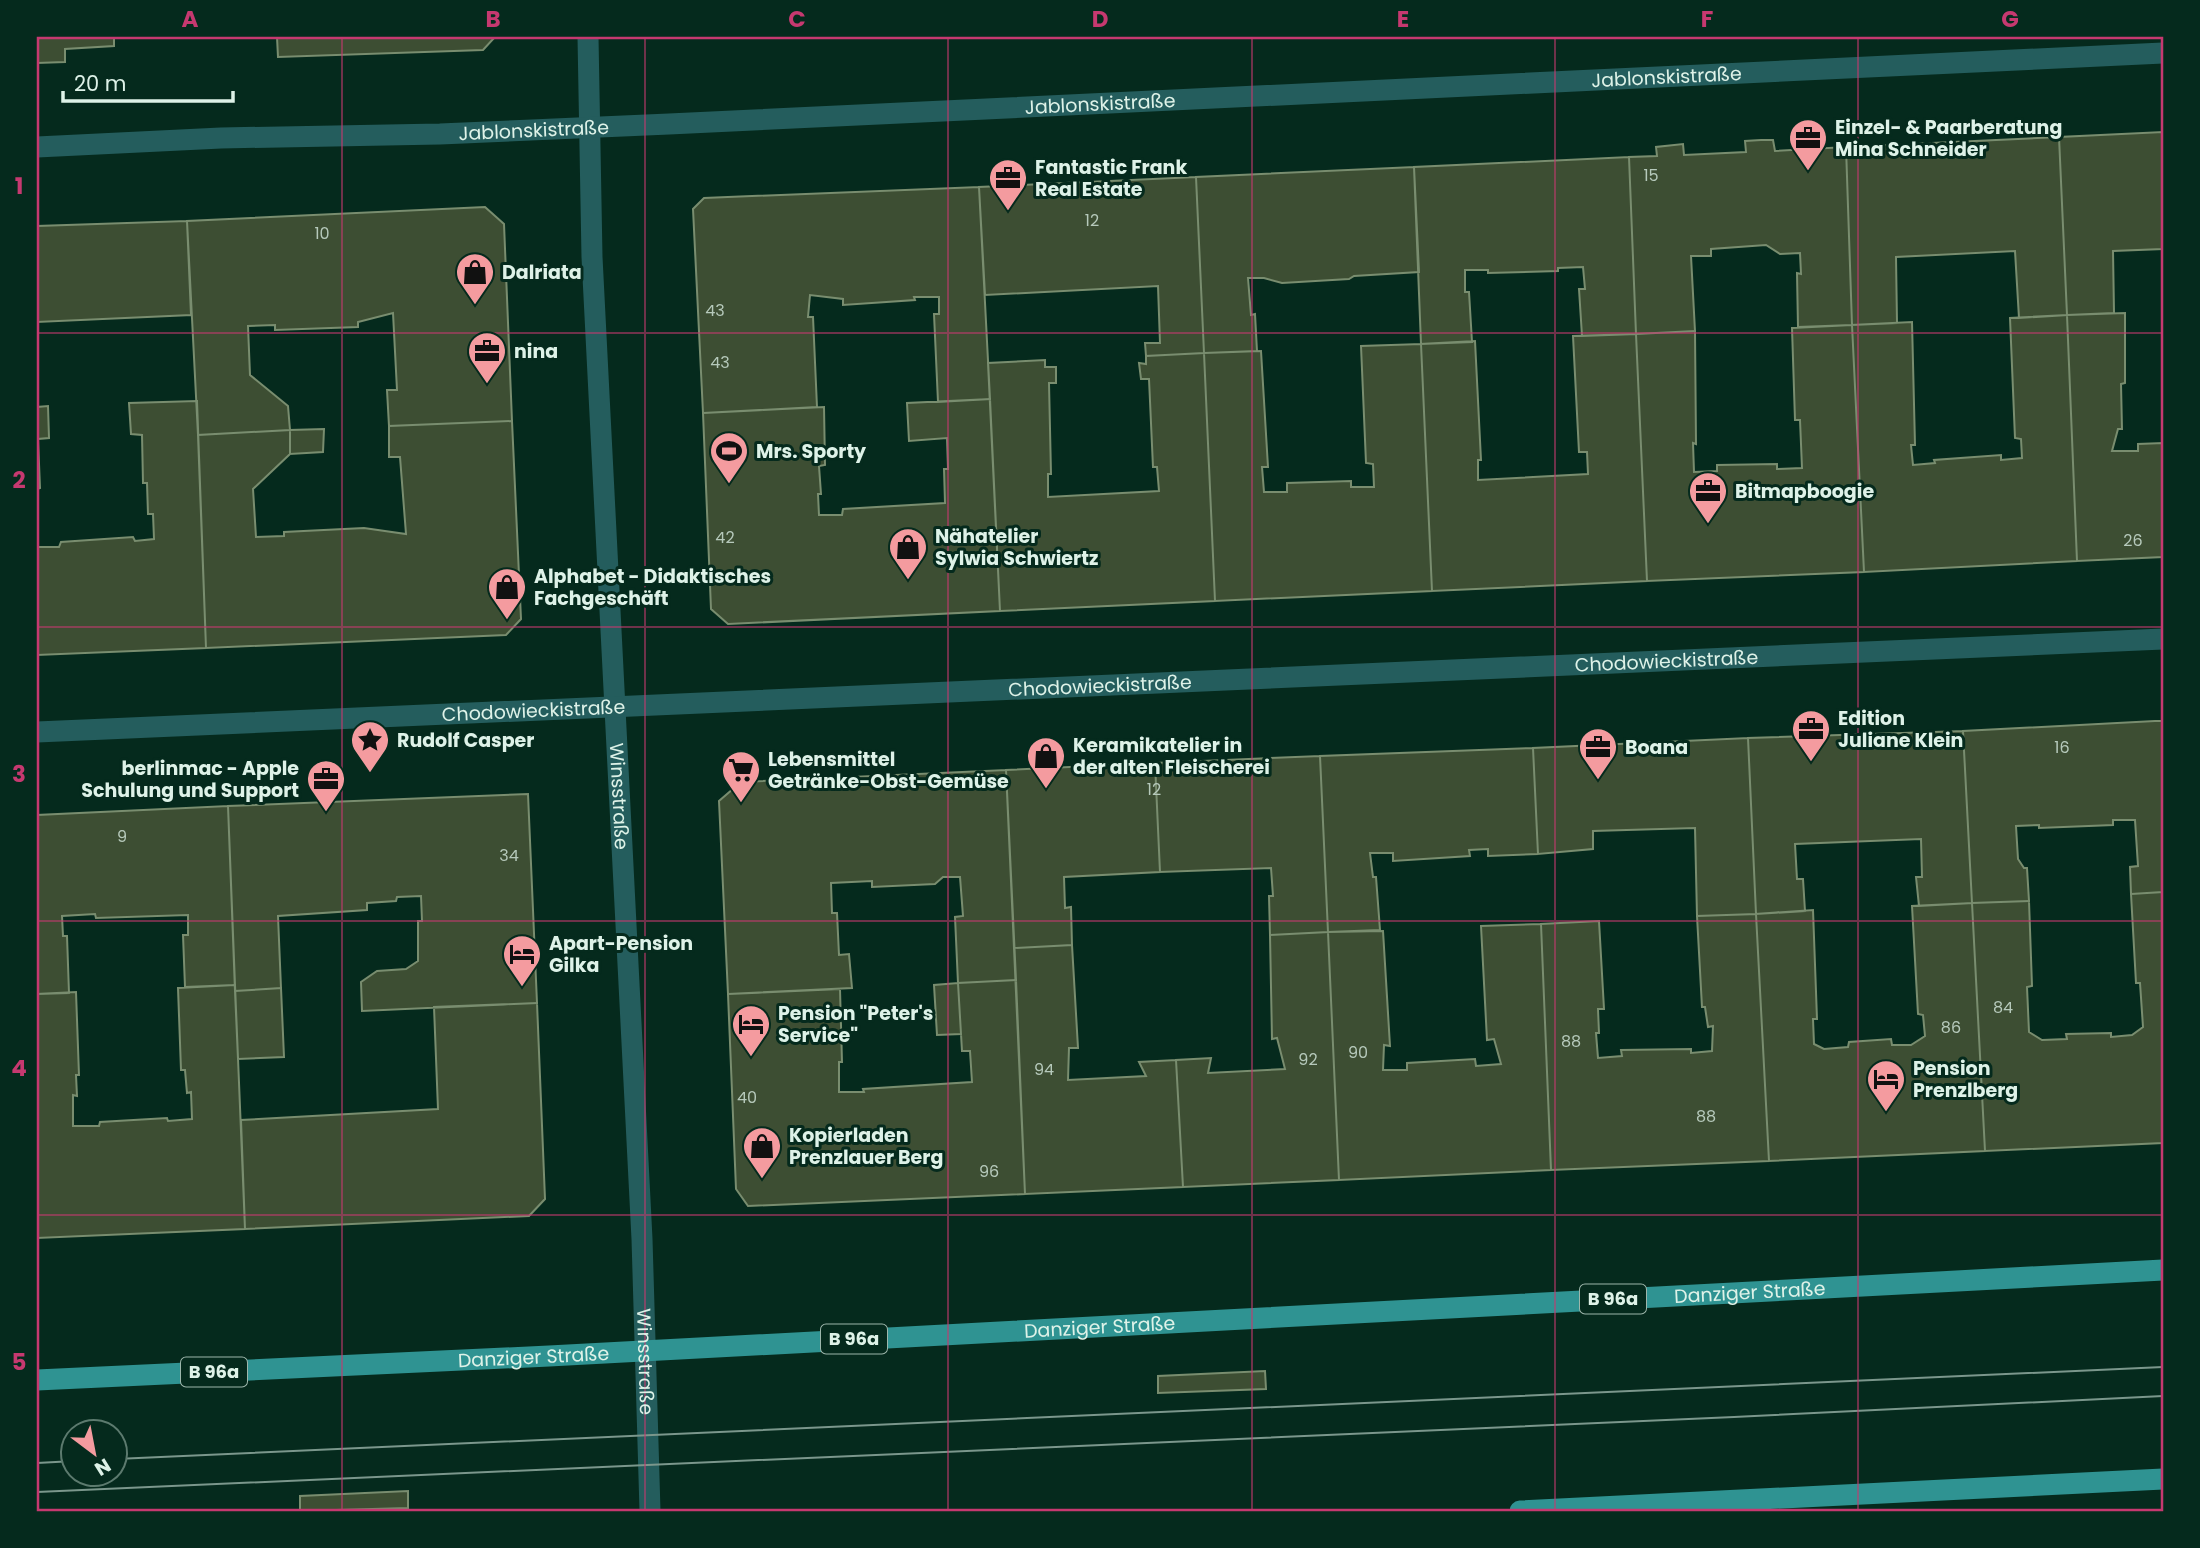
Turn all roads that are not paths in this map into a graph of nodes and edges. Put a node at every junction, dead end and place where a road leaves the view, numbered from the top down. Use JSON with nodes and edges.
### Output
{"nodes":[{"id":1,"x":588,"y":37,"type":"edge"},
{"id":2,"x":2163,"y":53,"type":"edge"},
{"id":3,"x":591,"y":128,"type":"junction"},
{"id":4,"x":37,"y":147,"type":"edge"},
{"id":5,"x":2163,"y":639,"type":"edge"},
{"id":6,"x":614,"y":706,"type":"junction"},
{"id":7,"x":37,"y":732,"type":"edge"},
{"id":8,"x":2163,"y":1270,"type":"edge"},
{"id":9,"x":647,"y":1349,"type":"junction"},
{"id":10,"x":37,"y":1380,"type":"edge"},
{"id":11,"x":2163,"y":1479,"type":"edge"},
{"id":12,"x":650,"y":1511,"type":"edge"},
{"id":13,"x":1520,"y":1511,"type":"edge"}],
"edges":[{"from":1,"to":3,"type":"street","name":"Winsstraße"},
{"from":2,"to":3,"type":"street","name":"Jablonskistraße"},
{"from":3,"to":4,"type":"street","name":"Jablonskistraße"},
{"from":3,"to":6,"type":"street","name":"Winsstraße"},
{"from":5,"to":6,"type":"street","name":"Chodowieckistraße"},
{"from":6,"to":7,"type":"street","name":"Chodowieckistraße"},
{"from":6,"to":9,"type":"street","name":"Winsstraße"},
{"from":8,"to":9,"type":"main road","name":"Danziger Straße","number":"B 96a"},
{"from":9,"to":10,"type":"main road","name":"Danziger Straße","number":"B 96a"},
{"from":9,"to":12,"type":"street","name":"Winsstraße"},
{"from":11,"to":13,"type":"main road"}]}
